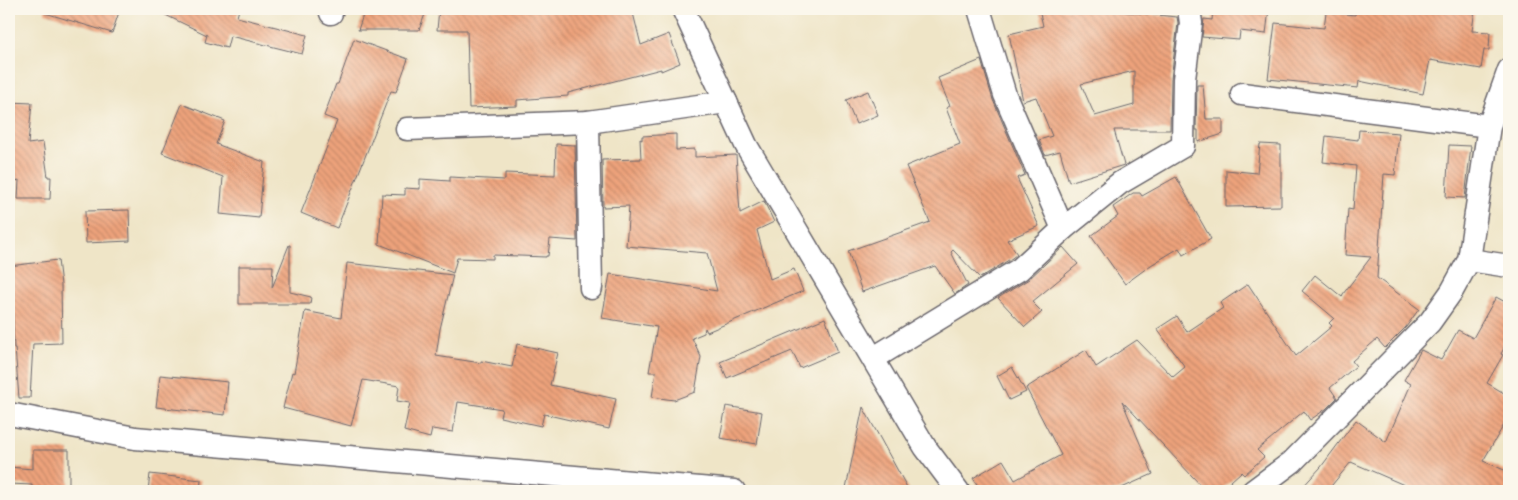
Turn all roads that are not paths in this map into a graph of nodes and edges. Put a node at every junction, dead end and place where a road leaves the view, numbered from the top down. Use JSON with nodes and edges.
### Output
{"nodes":[{"id":1,"x":684,"y":9,"type":"edge"},
{"id":2,"x":979,"y":9,"type":"edge"},
{"id":3,"x":1189,"y":9,"type":"edge"},
{"id":4,"x":1509,"y":70,"type":"edge"},
{"id":5,"x":1242,"y":94,"type":"dead end"},
{"id":6,"x":726,"y":102,"type":"junction"},
{"id":7,"x":588,"y":122,"type":"junction"},
{"id":8,"x":1489,"y":126,"type":"junction"},
{"id":9,"x":407,"y":128,"type":"dead end"},
{"id":10,"x":1064,"y":229,"type":"junction"},
{"id":11,"x":1469,"y":260,"type":"junction"},
{"id":12,"x":1509,"y":266,"type":"edge"},
{"id":13,"x":591,"y":288,"type":"dead end"},
{"id":14,"x":874,"y":358,"type":"junction"},
{"id":15,"x":9,"y":414,"type":"edge"},
{"id":16,"x":734,"y":491,"type":"edge"},
{"id":17,"x":958,"y":491,"type":"edge"},
{"id":18,"x":1253,"y":491,"type":"edge"}],
"edges":[{"from":1,"to":6,"type":"street"},
{"from":2,"to":10,"type":"street"},
{"from":3,"to":10,"type":"street"},
{"from":4,"to":8,"type":"street"},
{"from":5,"to":8,"type":"street"},
{"from":6,"to":7,"type":"street"},
{"from":6,"to":14,"type":"street"},
{"from":7,"to":9,"type":"street"},
{"from":7,"to":13,"type":"street"},
{"from":8,"to":11,"type":"street"},
{"from":10,"to":14,"type":"street"},
{"from":11,"to":12,"type":"street"},
{"from":11,"to":18,"type":"street"},
{"from":14,"to":17,"type":"street"},
{"from":15,"to":16,"type":"street"}]}
